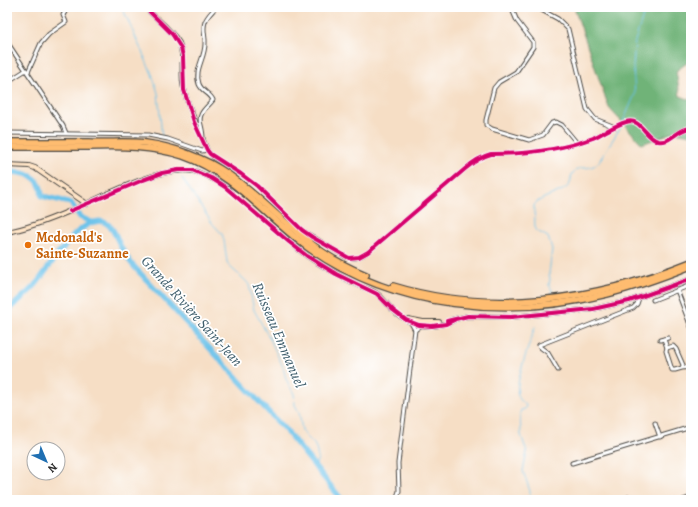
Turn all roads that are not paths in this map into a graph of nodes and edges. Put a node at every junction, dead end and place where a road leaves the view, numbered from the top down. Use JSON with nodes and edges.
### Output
{"nodes":[{"id":1,"x":145,"y":7,"type":"edge"},
{"id":2,"x":216,"y":7,"type":"edge"},
{"id":3,"x":511,"y":7,"type":"edge"},
{"id":4,"x":536,"y":7,"type":"edge"},
{"id":5,"x":66,"y":9,"type":"dead end"},
{"id":6,"x":7,"y":42,"type":"edge"},
{"id":7,"x":27,"y":71,"type":"junction"},
{"id":8,"x":7,"y":82,"type":"edge"},
{"id":9,"x":615,"y":127,"type":"junction"},
{"id":10,"x":691,"y":128,"type":"edge"},
{"id":11,"x":7,"y":133,"type":"edge"},
{"id":12,"x":66,"y":133,"type":"junction"},
{"id":13,"x":203,"y":140,"type":"junction"},
{"id":14,"x":7,"y":142,"type":"edge"},
{"id":15,"x":577,"y":143,"type":"junction"},
{"id":16,"x":7,"y":146,"type":"edge"},
{"id":17,"x":206,"y":150,"type":"junction"},
{"id":18,"x":7,"y":165,"type":"edge"},
{"id":19,"x":87,"y":204,"type":"junction"},
{"id":20,"x":7,"y":232,"type":"edge"},
{"id":21,"x":691,"y":260,"type":"edge"},
{"id":22,"x":691,"y":266,"type":"edge"},
{"id":23,"x":691,"y":270,"type":"edge"},
{"id":24,"x":691,"y":278,"type":"edge"},
{"id":25,"x":646,"y":283,"type":"junction"},
{"id":26,"x":691,"y":285,"type":"edge"},
{"id":27,"x":677,"y":290,"type":"junction"},
{"id":28,"x":639,"y":297,"type":"junction"},
{"id":29,"x":653,"y":300,"type":"dead end"},
{"id":30,"x":454,"y":320,"type":"junction"},
{"id":31,"x":411,"y":321,"type":"junction"},
{"id":32,"x":446,"y":321,"type":"junction"},
{"id":33,"x":417,"y":324,"type":"junction"},
{"id":34,"x":422,"y":325,"type":"junction"},
{"id":35,"x":691,"y":327,"type":"edge"},
{"id":36,"x":415,"y":330,"type":"junction"},
{"id":37,"x":660,"y":340,"type":"dead end"},
{"id":38,"x":667,"y":348,"type":"junction"},
{"id":39,"x":691,"y":367,"type":"edge"},
{"id":40,"x":682,"y":368,"type":"junction"},
{"id":41,"x":558,"y":370,"type":"dead end"},
{"id":42,"x":655,"y":423,"type":"dead end"},
{"id":43,"x":691,"y":427,"type":"edge"},
{"id":44,"x":660,"y":437,"type":"junction"},
{"id":45,"x":572,"y":463,"type":"dead end"},
{"id":46,"x":691,"y":497,"type":"edge"},
{"id":47,"x":396,"y":500,"type":"edge"},
{"id":48,"x":621,"y":500,"type":"edge"},
{"id":49,"x":631,"y":500,"type":"edge"},
{"id":50,"x":683,"y":500,"type":"edge"}],
"edges":[{"from":1,"to":13,"type":"main road"},
{"from":2,"to":13,"type":"street"},
{"from":3,"to":15,"type":"street"},
{"from":4,"to":9,"type":"street"},
{"from":5,"to":7,"type":"street"},
{"from":6,"to":7,"type":"street"},
{"from":7,"to":8,"type":"street"},
{"from":7,"to":12,"type":"street"},
{"from":9,"to":10,"type":"street"},
{"from":9,"to":15,"type":"street"},
{"from":11,"to":12,"type":"street"},
{"from":12,"to":17,"type":"street"},
{"from":13,"to":17,"type":"main road"},
{"from":14,"to":21,"type":"highway"},
{"from":15,"to":17,"type":"street"},
{"from":16,"to":25,"type":"highway"},
{"from":18,"to":19,"type":"main road"},
{"from":19,"to":20,"type":"main road"},
{"from":19,"to":31,"type":"main road"},
{"from":22,"to":25,"type":"highway"},
{"from":23,"to":25,"type":"highway"},
{"from":24,"to":28,"type":"main road"},
{"from":26,"to":27,"type":"street"},
{"from":27,"to":29,"type":"street"},
{"from":27,"to":35,"type":"street"},
{"from":28,"to":30,"type":"main road"},
{"from":28,"to":41,"type":"street"},
{"from":30,"to":32,"type":"main road"},
{"from":30,"to":34,"type":"main road"},
{"from":31,"to":32,"type":"main road"},
{"from":31,"to":33,"type":"main road"},
{"from":31,"to":36,"type":"street"},
{"from":32,"to":33,"type":"main road"},
{"from":33,"to":34,"type":"main road"},
{"from":33,"to":36,"type":"main road"},
{"from":34,"to":36,"type":"street"},
{"from":36,"to":47,"type":"street"},
{"from":37,"to":38,"type":"street"},
{"from":38,"to":40,"type":"street"},
{"from":38,"to":40,"type":"street"},
{"from":39,"to":40,"type":"street"},
{"from":42,"to":44,"type":"street"},
{"from":43,"to":44,"type":"street"},
{"from":44,"to":45,"type":"street"},
{"from":46,"to":50,"type":"street"},
{"from":48,"to":49,"type":"street"}]}
